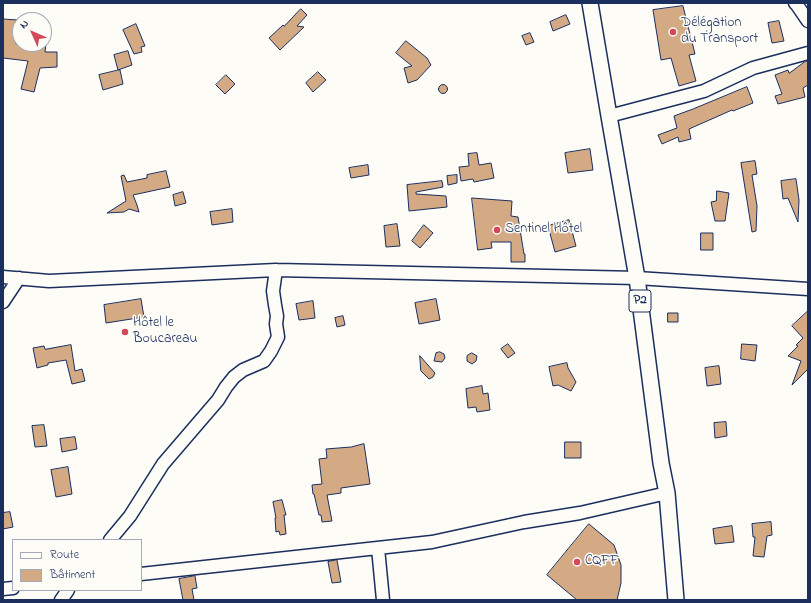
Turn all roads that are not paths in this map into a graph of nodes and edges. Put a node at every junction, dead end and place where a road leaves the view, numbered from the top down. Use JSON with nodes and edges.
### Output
{"nodes":[{"id":1,"x":590,"y":3,"type":"edge"},
{"id":2,"x":795,"y":3,"type":"edge"},
{"id":3,"x":808,"y":21,"type":"edge"},
{"id":4,"x":808,"y":53,"type":"edge"},
{"id":5,"x":609,"y":116,"type":"junction"},
{"id":6,"x":276,"y":270,"type":"junction"},
{"id":7,"x":3,"y":277,"type":"edge"},
{"id":8,"x":19,"y":278,"type":"junction"},
{"id":9,"x":637,"y":278,"type":"junction"},
{"id":10,"x":808,"y":288,"type":"edge"},
{"id":11,"x":3,"y":302,"type":"edge"},
{"id":12,"x":667,"y":493,"type":"junction"},
{"id":13,"x":111,"y":539,"type":"edge"},
{"id":14,"x":378,"y":548,"type":"junction"},
{"id":15,"x":142,"y":574,"type":"edge"},
{"id":16,"x":67,"y":591,"type":"edge"},
{"id":17,"x":61,"y":600,"type":"edge"},
{"id":18,"x":382,"y":600,"type":"edge"},
{"id":19,"x":676,"y":600,"type":"edge"}],
"edges":[{"from":1,"to":5,"type":"main road","number":"P2"},
{"from":2,"to":3,"type":"street"},
{"from":4,"to":5,"type":"street"},
{"from":5,"to":9,"type":"main road","number":"P2"},
{"from":6,"to":8,"type":"street"},
{"from":6,"to":9,"type":"street"},
{"from":6,"to":13,"type":"street"},
{"from":7,"to":8,"type":"street"},
{"from":8,"to":11,"type":"street"},
{"from":9,"to":10,"type":"street"},
{"from":9,"to":12,"type":"main road","number":"P2"},
{"from":12,"to":14,"type":"street"},
{"from":12,"to":19,"type":"main road","number":"P2"},
{"from":14,"to":15,"type":"street"},
{"from":14,"to":18,"type":"street"},
{"from":16,"to":17,"type":"street"}]}
